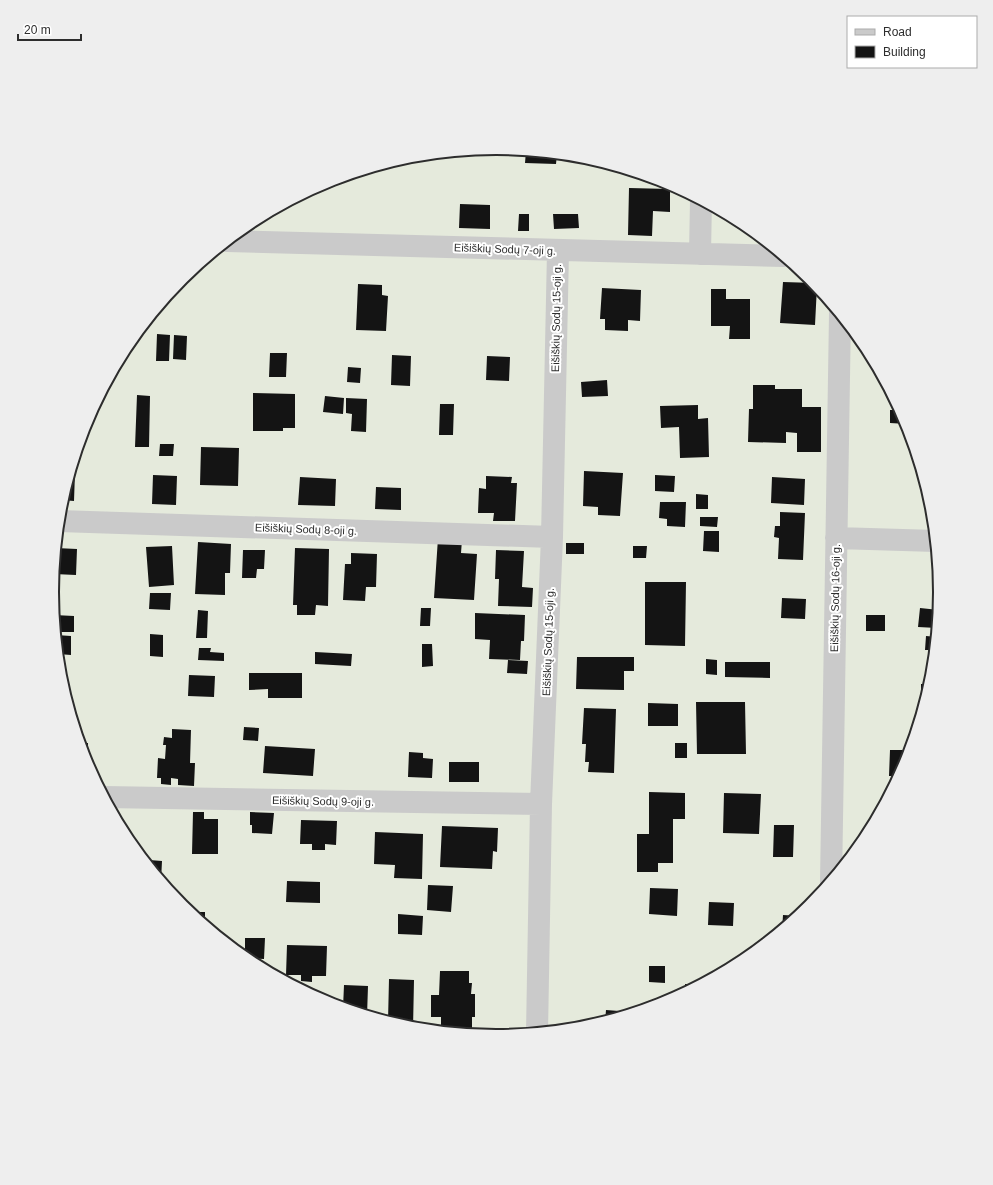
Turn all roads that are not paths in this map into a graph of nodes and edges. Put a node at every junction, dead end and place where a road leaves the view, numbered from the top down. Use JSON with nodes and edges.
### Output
{"nodes":[{"id":1,"x":701,"y":206,"type":"edge"},
{"id":2,"x":235,"y":241,"type":"edge"},
{"id":3,"x":558,"y":251,"type":"junction"},
{"id":4,"x":700,"y":254,"type":"junction"},
{"id":5,"x":776,"y":256,"type":"edge"},
{"id":6,"x":840,"y":321,"type":"edge"},
{"id":7,"x":65,"y":521,"type":"edge"},
{"id":8,"x":552,"y":537,"type":"junction"},
{"id":9,"x":836,"y":538,"type":"junction"},
{"id":10,"x":931,"y":541,"type":"edge"},
{"id":11,"x":110,"y":797,"type":"edge"},
{"id":12,"x":541,"y":804,"type":"junction"},
{"id":13,"x":831,"y":874,"type":"edge"},
{"id":14,"x":537,"y":1028,"type":"edge"}],
"edges":[{"from":1,"to":4,"type":"street"},
{"from":2,"to":3,"type":"street","name":"Eišiškių Sodų 7-oji g."},
{"from":3,"to":4,"type":"street","name":"Eišiškių Sodų 7-oji g."},
{"from":3,"to":8,"type":"street","name":"Eišiškių Sodų 15-oji g."},
{"from":4,"to":5,"type":"street","name":"Eišiškių Sodų 7-oji g."},
{"from":6,"to":9,"type":"street","name":"Eišiškių Sodų 16-oji g."},
{"from":7,"to":8,"type":"street","name":"Eišiškių Sodų 8-oji g."},
{"from":8,"to":12,"type":"street","name":"Eišiškių Sodų 15-oji g."},
{"from":9,"to":10,"type":"street"},
{"from":9,"to":13,"type":"street","name":"Eišiškių Sodų 16-oji g."},
{"from":11,"to":12,"type":"street","name":"Eišiškių Sodų 9-oji g."},
{"from":12,"to":14,"type":"street","name":"Eišiškių Sodų 15-oji g."}]}
